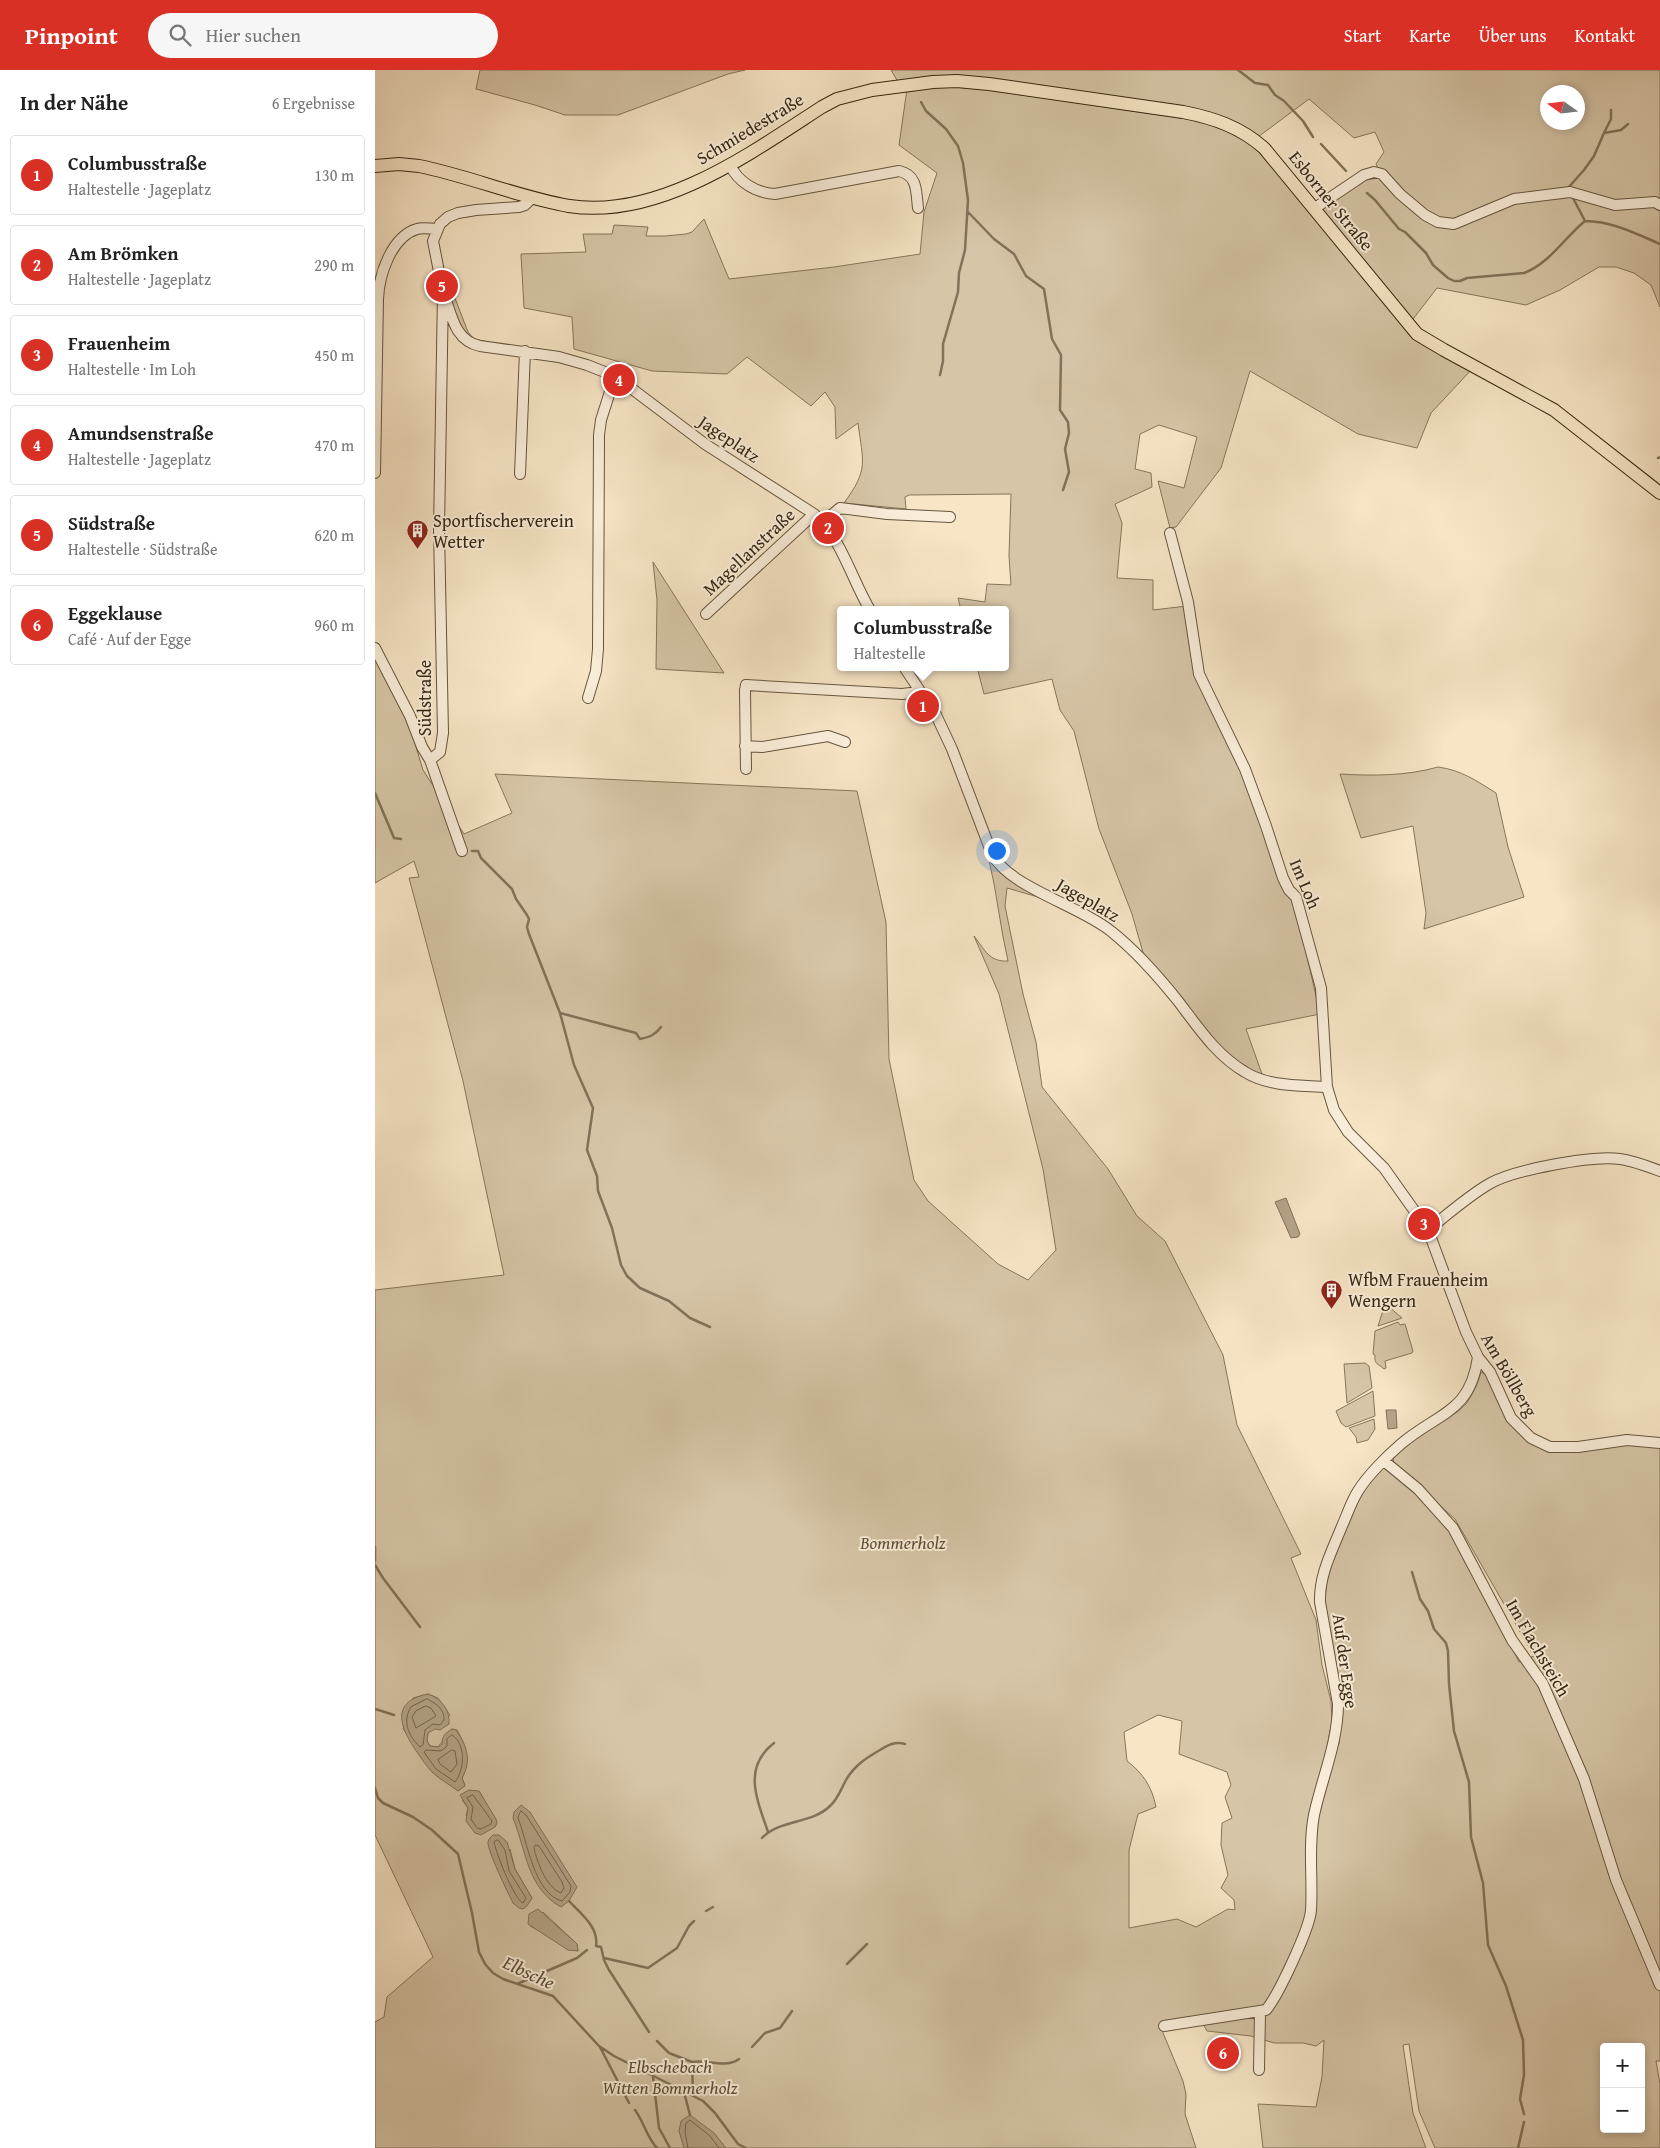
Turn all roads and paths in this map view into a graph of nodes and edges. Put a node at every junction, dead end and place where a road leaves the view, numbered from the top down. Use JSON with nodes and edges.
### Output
{"nodes":[{"id":1,"x":909,"y":85,"type":"joint"},
{"id":2,"x":730,"y":165,"type":"junction"},
{"id":3,"x":375,"y":166,"type":"edge"},
{"id":4,"x":533,"y":197,"type":"junction"},
{"id":5,"x":1660,"y":204,"type":"edge"},
{"id":6,"x":918,"y":208,"type":"dead end"},
{"id":7,"x":1315,"y":208,"type":"junction"},
{"id":8,"x":437,"y":229,"type":"junction"},
{"id":9,"x":443,"y":292,"type":"junction"},
{"id":10,"x":525,"y":351,"type":"junction"},
{"id":11,"x":615,"y":376,"type":"junction"},
{"id":12,"x":375,"y":473,"type":"edge"},
{"id":13,"x":520,"y":474,"type":"dead end"},
{"id":14,"x":1660,"y":493,"type":"edge"},
{"id":15,"x":814,"y":514,"type":"junction"},
{"id":16,"x":950,"y":517,"type":"dead end"},
{"id":17,"x":823,"y":522,"type":"junction"},
{"id":18,"x":1170,"y":533,"type":"dead end"},
{"id":19,"x":868,"y":606,"type":"edge"},
{"id":20,"x":706,"y":614,"type":"dead end"},
{"id":21,"x":375,"y":648,"type":"edge"},
{"id":22,"x":906,"y":671,"type":"edge"},
{"id":23,"x":919,"y":692,"type":"junction"},
{"id":24,"x":589,"y":698,"type":"dead end"},
{"id":25,"x":845,"y":742,"type":"dead end"},
{"id":26,"x":745,"y":746,"type":"junction"},
{"id":27,"x":430,"y":760,"type":"junction"},
{"id":28,"x":746,"y":769,"type":"dead end"},
{"id":29,"x":462,"y":851,"type":"dead end"},
{"id":30,"x":1327,"y":1088,"type":"junction"},
{"id":31,"x":1660,"y":1171,"type":"edge"},
{"id":32,"x":1427,"y":1230,"type":"junction"},
{"id":33,"x":1479,"y":1357,"type":"junction"},
{"id":34,"x":1660,"y":1443,"type":"edge"},
{"id":35,"x":1384,"y":1461,"type":"junction"},
{"id":36,"x":1660,"y":1985,"type":"edge"},
{"id":37,"x":1260,"y":2012,"type":"junction"},
{"id":38,"x":1164,"y":2026,"type":"dead end"},
{"id":39,"x":1259,"y":2070,"type":"dead end"}],
"edges":[{"from":1,"to":2,"type":"main road","name":"Schmiedestraße"},
{"from":1,"to":7,"type":"main road","name":"Esborner Straße"},
{"from":2,"to":4,"type":"main road","name":"Schmiedestraße"},
{"from":2,"to":6,"type":"street"},
{"from":3,"to":4,"type":"main road","name":"Schmiedestraße"},
{"from":4,"to":8,"type":"street"},
{"from":5,"to":7,"type":"street"},
{"from":7,"to":14,"type":"main road","name":"Esborner Straße"},
{"from":8,"to":9,"type":"street","name":"Südstraße"},
{"from":8,"to":12,"type":"street"},
{"from":9,"to":10,"type":"street","name":"Jageplatz"},
{"from":9,"to":27,"type":"street","name":"Südstraße"},
{"from":10,"to":11,"type":"street","name":"Jageplatz"},
{"from":10,"to":13,"type":"street"},
{"from":11,"to":15,"type":"street","name":"Jageplatz"},
{"from":11,"to":24,"type":"street"},
{"from":15,"to":17,"type":"street","name":"Jageplatz"},
{"from":15,"to":20,"type":"street","name":"Magellanstraße"},
{"from":16,"to":17,"type":"street"},
{"from":17,"to":19,"type":"street","name":"Jageplatz"},
{"from":18,"to":30,"type":"street","name":"Im Loh"},
{"from":21,"to":27,"type":"street"},
{"from":22,"to":23,"type":"street","name":"Jageplatz"},
{"from":23,"to":26,"type":"street"},
{"from":23,"to":30,"type":"street","name":"Jageplatz"},
{"from":25,"to":26,"type":"street"},
{"from":26,"to":28,"type":"street"},
{"from":27,"to":29,"type":"street"},
{"from":30,"to":32,"type":"street","name":"Im Loh"},
{"from":31,"to":32,"type":"street"},
{"from":32,"to":33,"type":"street","name":"Am Böllberg"},
{"from":33,"to":34,"type":"street","name":"Am Böllberg"},
{"from":33,"to":35,"type":"street","name":"Auf der Egge"},
{"from":35,"to":36,"type":"street","name":"Im Flachsteich"},
{"from":35,"to":37,"type":"street","name":"Auf der Egge"},
{"from":37,"to":38,"type":"street"},
{"from":37,"to":39,"type":"street"}]}
